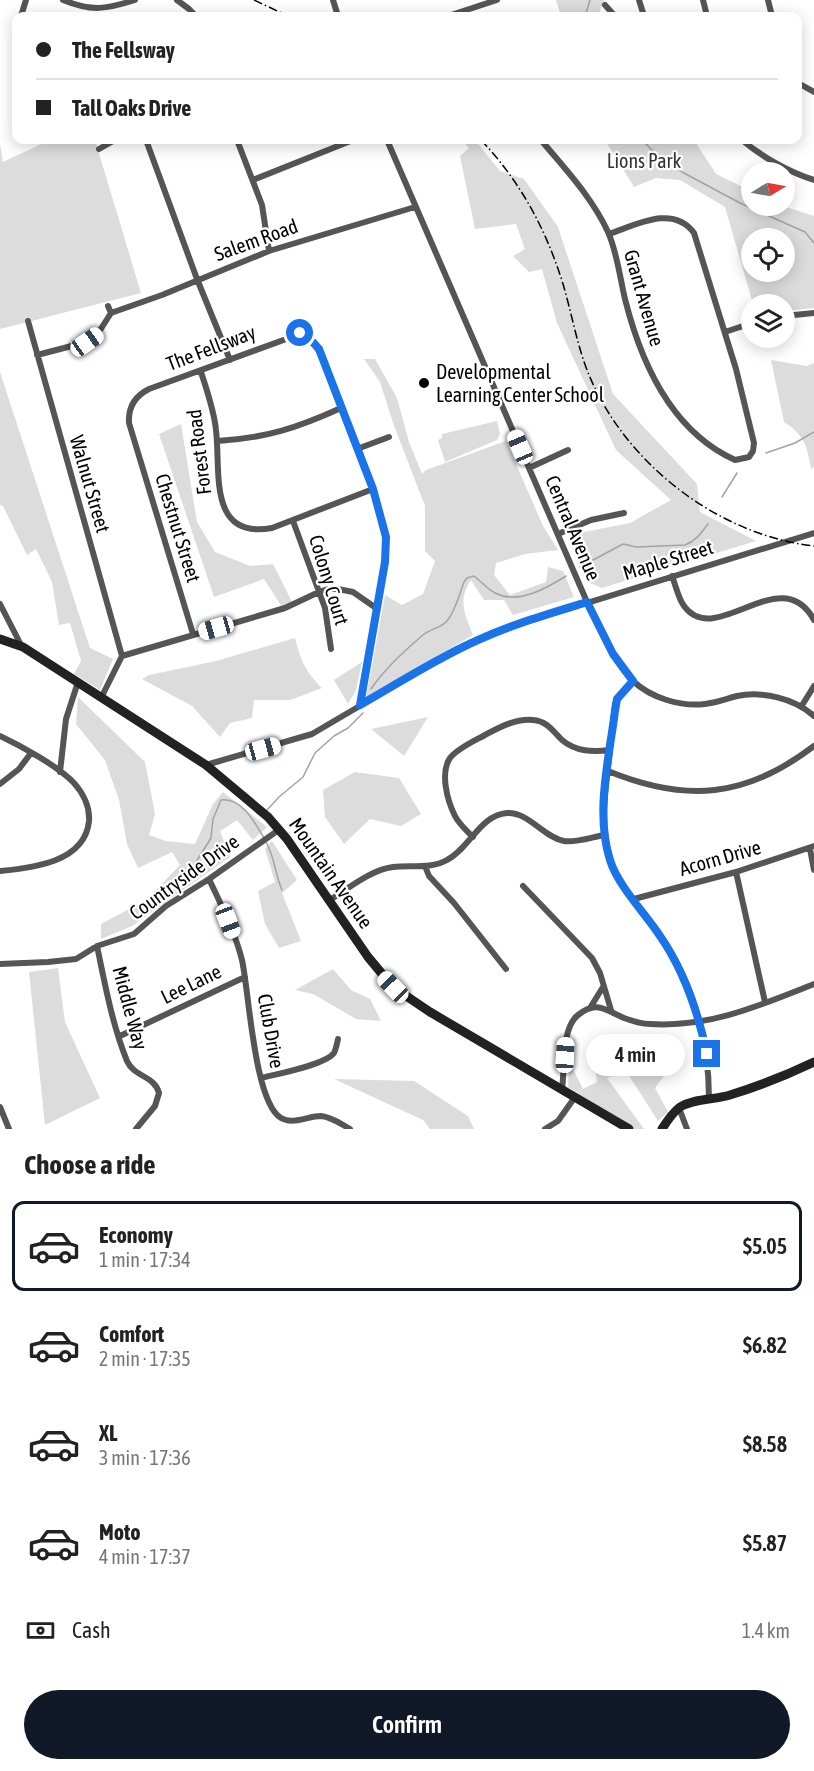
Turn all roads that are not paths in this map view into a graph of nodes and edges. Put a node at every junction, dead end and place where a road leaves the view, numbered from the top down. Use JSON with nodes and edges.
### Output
{"nodes":[{"id":1,"x":63,"y":0,"type":"edge"},
{"id":2,"x":135,"y":0,"type":"edge"},
{"id":3,"x":177,"y":0,"type":"edge"},
{"id":4,"x":497,"y":0,"type":"edge"},
{"id":5,"x":605,"y":5,"type":"dead end"},
{"id":6,"x":104,"y":9,"type":"junction"},
{"id":7,"x":105,"y":12,"type":"edge"},
{"id":8,"x":192,"y":12,"type":"edge"},
{"id":9,"x":467,"y":12,"type":"edge"},
{"id":10,"x":611,"y":12,"type":"edge"},
{"id":11,"x":107,"y":144,"type":"edge"},
{"id":12,"x":147,"y":144,"type":"edge"},
{"id":13,"x":239,"y":144,"type":"edge"},
{"id":14,"x":343,"y":144,"type":"edge"},
{"id":15,"x":389,"y":144,"type":"edge"},
{"id":16,"x":544,"y":144,"type":"edge"},
{"id":17,"x":747,"y":144,"type":"edge"},
{"id":18,"x":99,"y":148,"type":"dead end"},
{"id":19,"x":253,"y":180,"type":"junction"},
{"id":20,"x":814,"y":180,"type":"edge"},
{"id":21,"x":416,"y":207,"type":"junction"},
{"id":22,"x":609,"y":234,"type":"junction"},
{"id":23,"x":269,"y":251,"type":"junction"},
{"id":24,"x":197,"y":279,"type":"junction"},
{"id":25,"x":814,"y":313,"type":"edge"},
{"id":26,"x":795,"y":314,"type":"edge"},
{"id":27,"x":28,"y":321,"type":"dead end"},
{"id":28,"x":741,"y":327,"type":"edge"},
{"id":29,"x":725,"y":332,"type":"junction"},
{"id":30,"x":37,"y":355,"type":"junction"},
{"id":31,"x":230,"y":360,"type":"junction"},
{"id":32,"x":201,"y":372,"type":"junction"},
{"id":33,"x":342,"y":408,"type":"junction"},
{"id":34,"x":131,"y":431,"type":"joint"},
{"id":35,"x":389,"y":437,"type":"dead end"},
{"id":36,"x":218,"y":441,"type":"junction"},
{"id":37,"x":357,"y":449,"type":"junction"},
{"id":38,"x":568,"y":450,"type":"dead end"},
{"id":39,"x":530,"y":468,"type":"junction"},
{"id":40,"x":373,"y":489,"type":"junction"},
{"id":41,"x":624,"y":513,"type":"dead end"},
{"id":42,"x":293,"y":521,"type":"junction"},
{"id":43,"x":814,"y":533,"type":"edge"},
{"id":44,"x":558,"y":534,"type":"junction"},
{"id":45,"x":672,"y":576,"type":"junction"},
{"id":46,"x":319,"y":592,"type":"junction"},
{"id":47,"x":587,"y":602,"type":"junction"},
{"id":48,"x":0,"y":604,"type":"edge"},
{"id":49,"x":376,"y":608,"type":"junction"},
{"id":50,"x":814,"y":620,"type":"edge"},
{"id":51,"x":193,"y":634,"type":"junction"},
{"id":52,"x":0,"y":639,"type":"edge"},
{"id":53,"x":23,"y":647,"type":"junction"},
{"id":54,"x":331,"y":649,"type":"dead end"},
{"id":55,"x":122,"y":656,"type":"junction"},
{"id":56,"x":633,"y":681,"type":"junction"},
{"id":57,"x":78,"y":682,"type":"junction"},
{"id":58,"x":814,"y":686,"type":"edge"},
{"id":59,"x":101,"y":698,"type":"junction"},
{"id":60,"x":360,"y":705,"type":"junction"},
{"id":61,"x":801,"y":707,"type":"junction"},
{"id":62,"x":814,"y":716,"type":"edge"},
{"id":63,"x":0,"y":735,"type":"edge"},
{"id":64,"x":814,"y":746,"type":"edge"},
{"id":65,"x":610,"y":750,"type":"junction"},
{"id":66,"x":31,"y":753,"type":"junction"},
{"id":67,"x":206,"y":765,"type":"junction"},
{"id":68,"x":608,"y":771,"type":"junction"},
{"id":69,"x":60,"y":772,"type":"junction"},
{"id":70,"x":0,"y":784,"type":"edge"},
{"id":71,"x":280,"y":829,"type":"junction"},
{"id":72,"x":604,"y":835,"type":"junction"},
{"id":73,"x":473,"y":837,"type":"junction"},
{"id":74,"x":812,"y":848,"type":"edge"},
{"id":75,"x":425,"y":866,"type":"junction"},
{"id":76,"x":814,"y":870,"type":"edge"},
{"id":77,"x":0,"y":871,"type":"edge"},
{"id":78,"x":736,"y":872,"type":"junction"},
{"id":79,"x":209,"y":879,"type":"junction"},
{"id":80,"x":523,"y":886,"type":"dead end"},
{"id":81,"x":634,"y":899,"type":"junction"},
{"id":82,"x":328,"y":901,"type":"junction"},
{"id":83,"x":97,"y":946,"type":"junction"},
{"id":84,"x":0,"y":964,"type":"edge"},
{"id":85,"x":506,"y":969,"type":"dead end"},
{"id":86,"x":245,"y":977,"type":"junction"},
{"id":87,"x":814,"y":984,"type":"edge"},
{"id":88,"x":603,"y":987,"type":"junction"},
{"id":89,"x":765,"y":1002,"type":"junction"},
{"id":90,"x":590,"y":1008,"type":"junction"},
{"id":91,"x":611,"y":1010,"type":"junction"},
{"id":92,"x":700,"y":1023,"type":"junction"},
{"id":93,"x":120,"y":1036,"type":"junction"},
{"id":94,"x":338,"y":1039,"type":"dead end"},
{"id":95,"x":814,"y":1062,"type":"edge"},
{"id":96,"x":261,"y":1078,"type":"junction"},
{"id":97,"x":562,"y":1089,"type":"junction"},
{"id":98,"x":576,"y":1097,"type":"junction"},
{"id":99,"x":709,"y":1100,"type":"junction"},
{"id":100,"x":0,"y":1107,"type":"edge"},
{"id":101,"x":679,"y":1108,"type":"junction"},
{"id":102,"x":9,"y":1129,"type":"edge"},
{"id":103,"x":136,"y":1129,"type":"edge"},
{"id":104,"x":350,"y":1129,"type":"edge"},
{"id":105,"x":545,"y":1129,"type":"edge"},
{"id":106,"x":629,"y":1129,"type":"edge"},
{"id":107,"x":662,"y":1129,"type":"edge"},
{"id":108,"x":687,"y":1129,"type":"edge"}],
"edges":[{"from":1,"to":6,"type":"street"},
{"from":2,"to":6,"type":"street"},
{"from":3,"to":8,"type":"street"},
{"from":4,"to":9,"type":"street"},
{"from":5,"to":10,"type":"street"},
{"from":6,"to":7,"type":"street"},
{"from":11,"to":18,"type":"street"},
{"from":12,"to":24,"type":"street"},
{"from":13,"to":19,"type":"street"},
{"from":14,"to":19,"type":"street"},
{"from":15,"to":21,"type":"street","name":"Central Avenue"},
{"from":16,"to":22,"type":"street","name":"Grant Avenue"},
{"from":17,"to":20,"type":"street"},
{"from":19,"to":23,"type":"street"},
{"from":21,"to":23,"type":"street","name":"Salem Road"},
{"from":21,"to":39,"type":"street","name":"Central Avenue"},
{"from":22,"to":29,"type":"street"},
{"from":22,"to":29,"type":"street","name":"Grant Avenue"},
{"from":23,"to":24,"type":"street","name":"Salem Road"},
{"from":24,"to":30,"type":"street","name":"Salem Road"},
{"from":24,"to":31,"type":"street"},
{"from":25,"to":26,"type":"street"},
{"from":27,"to":30,"type":"street","name":"Walnut Street"},
{"from":28,"to":29,"type":"street"},
{"from":30,"to":55,"type":"street","name":"Walnut Street"},
{"from":31,"to":32,"type":"street","name":"The Fellsway"},
{"from":31,"to":33,"type":"street","name":"The Fellsway"},
{"from":32,"to":34,"type":"street","name":"The Fellsway"},
{"from":32,"to":36,"type":"street","name":"Forest Road"},
{"from":33,"to":36,"type":"street"},
{"from":33,"to":37,"type":"street","name":"The Fellsway"},
{"from":34,"to":51,"type":"street","name":"Chestnut Street"},
{"from":35,"to":37,"type":"street"},
{"from":36,"to":42,"type":"street","name":"Forest Road"},
{"from":37,"to":40,"type":"street","name":"The Fellsway"},
{"from":38,"to":39,"type":"street"},
{"from":39,"to":44,"type":"street","name":"Central Avenue"},
{"from":40,"to":42,"type":"street","name":"Forest Road"},
{"from":40,"to":49,"type":"street","name":"The Fellsway"},
{"from":41,"to":44,"type":"street"},
{"from":42,"to":46,"type":"street","name":"Colony Court"},
{"from":43,"to":45,"type":"street","name":"Maple Street"},
{"from":44,"to":47,"type":"street","name":"Central Avenue"},
{"from":45,"to":47,"type":"street","name":"Maple Street"},
{"from":45,"to":50,"type":"street"},
{"from":46,"to":49,"type":"street"},
{"from":46,"to":51,"type":"street"},
{"from":46,"to":54,"type":"street","name":"Colony Court"},
{"from":47,"to":56,"type":"street","name":"Central Avenue"},
{"from":47,"to":60,"type":"street","name":"Maple Street"},
{"from":48,"to":53,"type":"street"},
{"from":49,"to":60,"type":"street","name":"The Fellsway"},
{"from":51,"to":55,"type":"street"},
{"from":52,"to":53,"type":"main road","name":"Mountain Avenue"},
{"from":53,"to":57,"type":"main road","name":"Mountain Avenue"},
{"from":55,"to":59,"type":"street"},
{"from":56,"to":61,"type":"street","name":"Central Avenue"},
{"from":56,"to":65,"type":"street"},
{"from":57,"to":59,"type":"main road","name":"Mountain Avenue"},
{"from":57,"to":69,"type":"street"},
{"from":58,"to":61,"type":"street"},
{"from":59,"to":67,"type":"main road","name":"Mountain Avenue"},
{"from":60,"to":67,"type":"street","name":"Maple Street"},
{"from":61,"to":62,"type":"street","name":"Central Avenue"},
{"from":63,"to":66,"type":"street"},
{"from":64,"to":68,"type":"street"},
{"from":65,"to":68,"type":"street"},
{"from":65,"to":73,"type":"street"},
{"from":66,"to":69,"type":"street"},
{"from":66,"to":70,"type":"street"},
{"from":67,"to":71,"type":"main road","name":"Mountain Avenue"},
{"from":68,"to":72,"type":"street"},
{"from":69,"to":77,"type":"street"},
{"from":71,"to":79,"type":"street","name":"Countryside Drive"},
{"from":71,"to":82,"type":"main road","name":"Mountain Avenue"},
{"from":72,"to":73,"type":"street"},
{"from":72,"to":81,"type":"street"},
{"from":73,"to":75,"type":"street"},
{"from":74,"to":76,"type":"street"},
{"from":74,"to":78,"type":"street","name":"Acorn Drive"},
{"from":75,"to":82,"type":"street"},
{"from":75,"to":85,"type":"street"},
{"from":78,"to":81,"type":"street","name":"Acorn Drive"},
{"from":78,"to":89,"type":"street"},
{"from":79,"to":83,"type":"street","name":"Countryside Drive"},
{"from":79,"to":86,"type":"street","name":"Club Drive"},
{"from":80,"to":88,"type":"street"},
{"from":81,"to":92,"type":"street"},
{"from":82,"to":97,"type":"main road","name":"Mountain Avenue"},
{"from":83,"to":84,"type":"street","name":"Countryside Drive"},
{"from":83,"to":93,"type":"street","name":"Middle Way"},
{"from":86,"to":93,"type":"street","name":"Lee Lane"},
{"from":86,"to":96,"type":"street","name":"Club Drive"},
{"from":87,"to":89,"type":"street"},
{"from":88,"to":90,"type":"street"},
{"from":88,"to":91,"type":"street"},
{"from":89,"to":92,"type":"street"},
{"from":90,"to":91,"type":"street"},
{"from":90,"to":97,"type":"street"},
{"from":91,"to":92,"type":"street"},
{"from":92,"to":99,"type":"street"},
{"from":93,"to":103,"type":"street","name":"Middle Way"},
{"from":94,"to":96,"type":"street"},
{"from":95,"to":99,"type":"main road"},
{"from":96,"to":104,"type":"street","name":"Club Drive"},
{"from":97,"to":98,"type":"main road","name":"Mountain Avenue"},
{"from":98,"to":105,"type":"street"},
{"from":98,"to":106,"type":"main road","name":"Mountain Avenue"},
{"from":99,"to":101,"type":"main road"},
{"from":100,"to":102,"type":"street"},
{"from":101,"to":107,"type":"main road"},
{"from":101,"to":108,"type":"street"}]}
